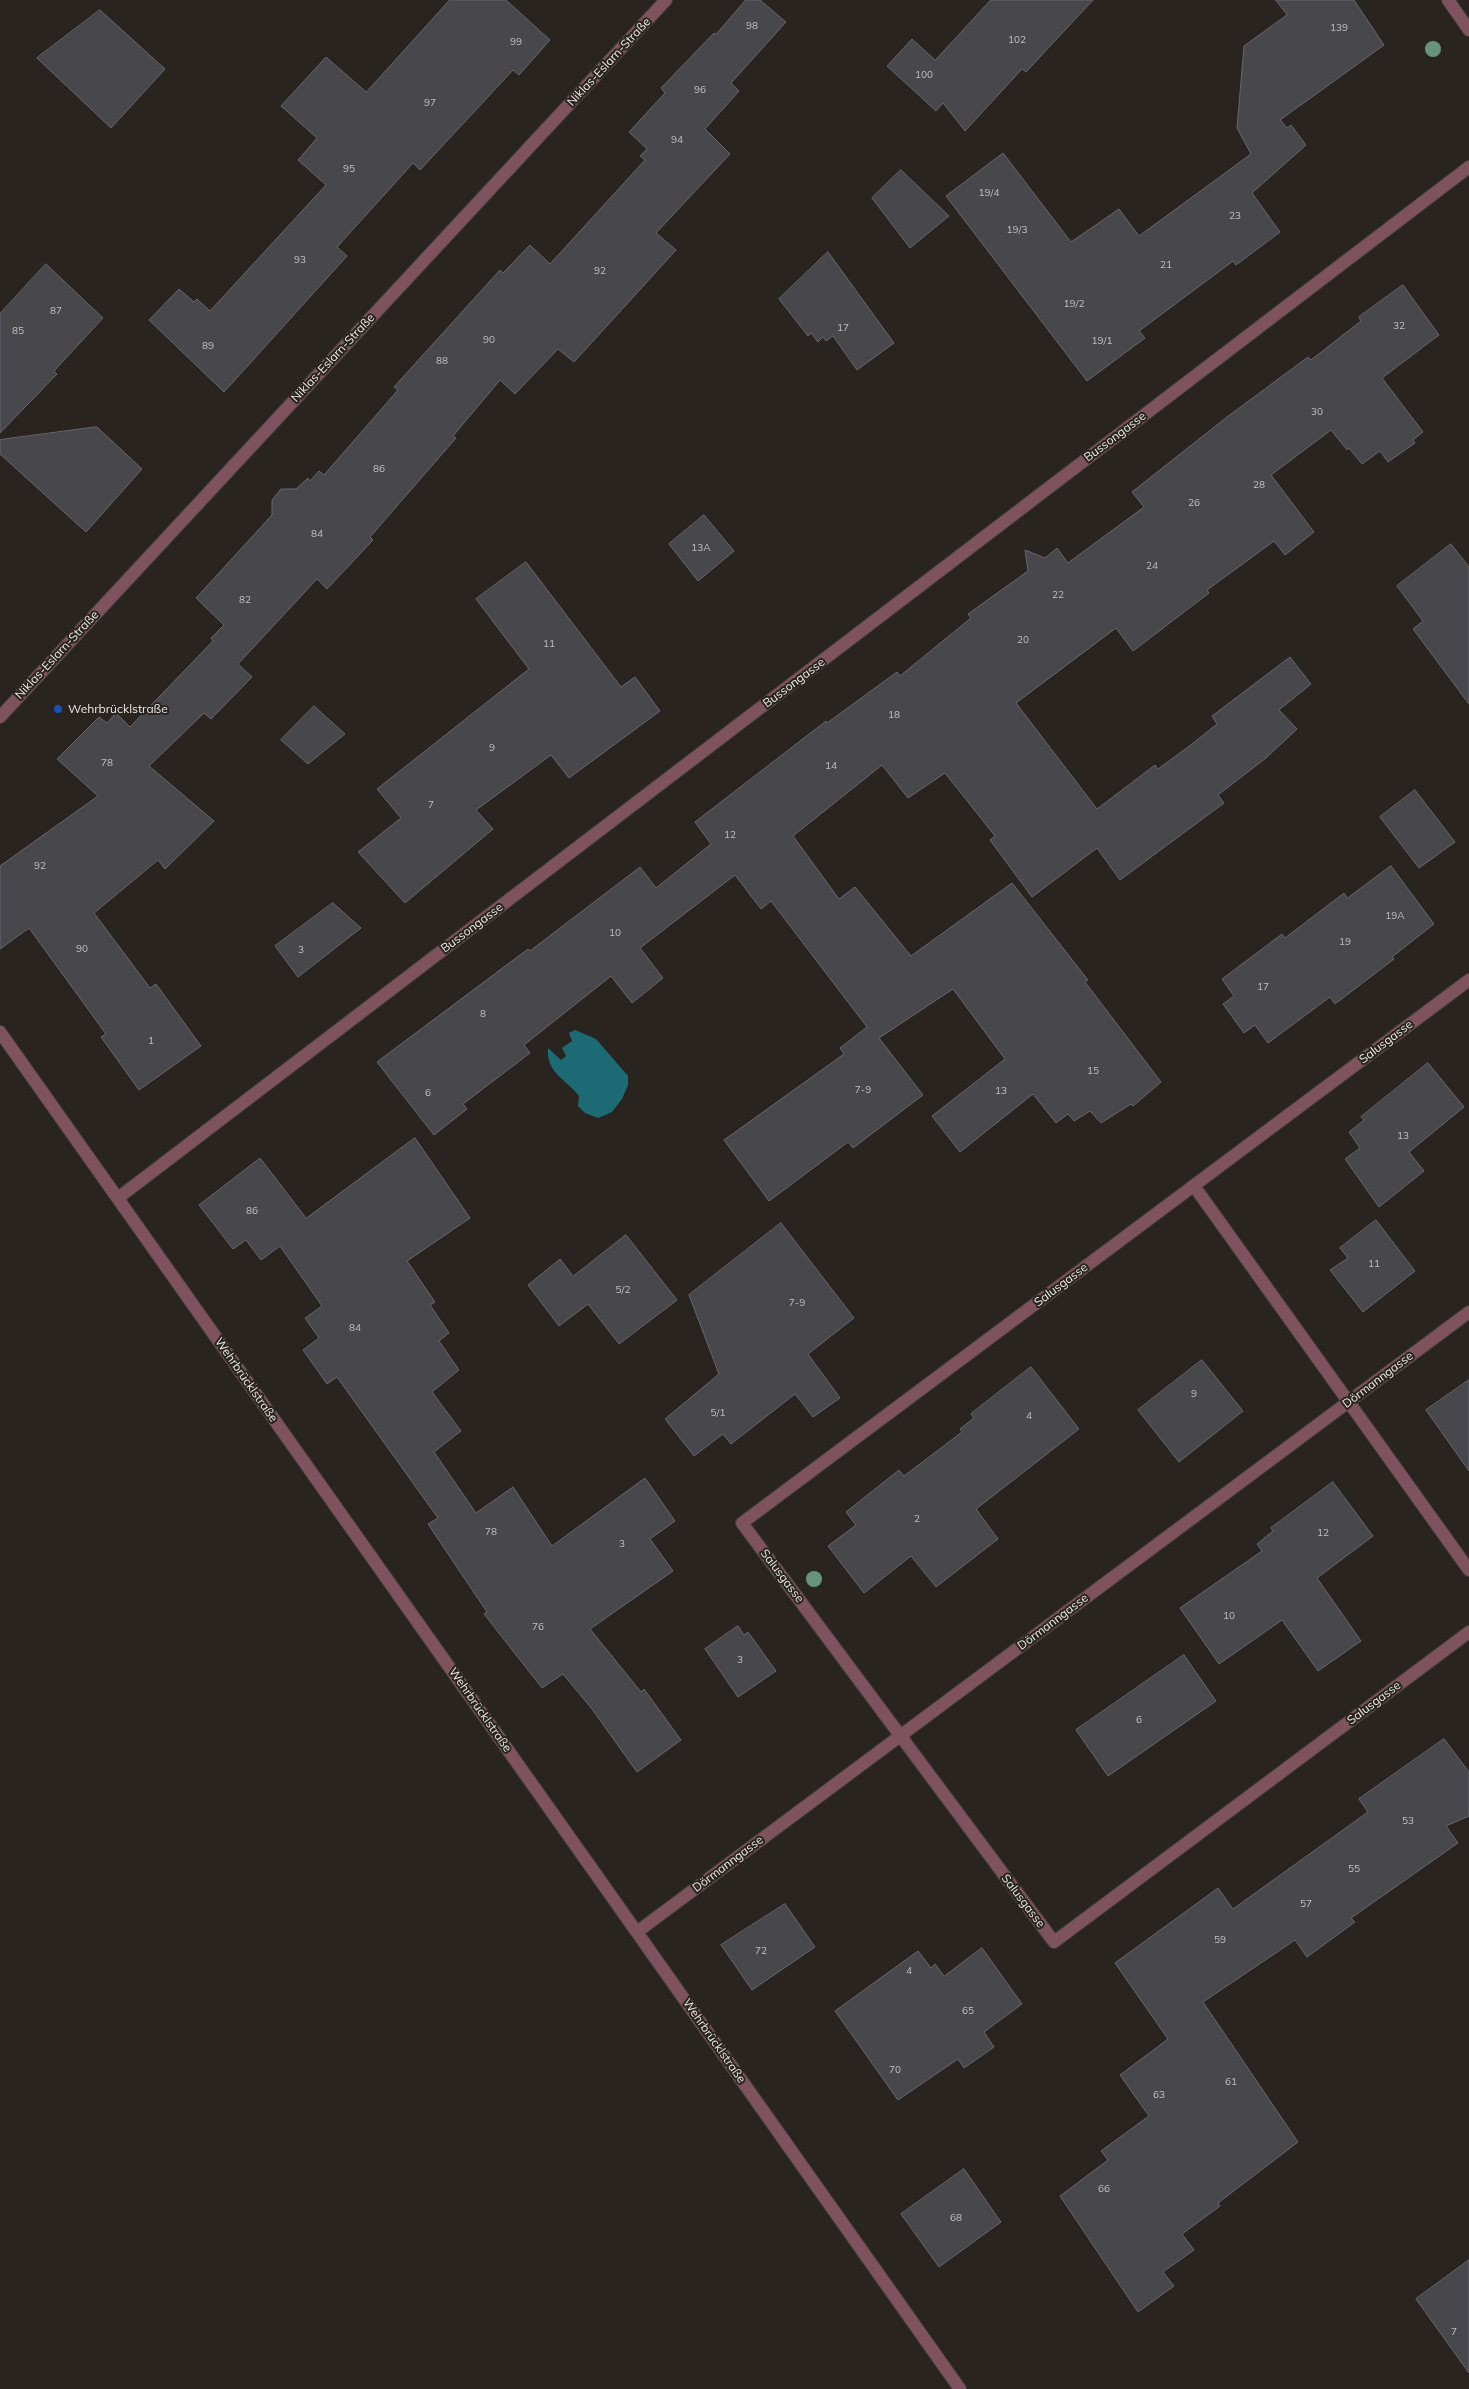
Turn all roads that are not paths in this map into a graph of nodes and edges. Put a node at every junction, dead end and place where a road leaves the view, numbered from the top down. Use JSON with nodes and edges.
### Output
{"nodes":[{"id":1,"x":666,"y":0,"type":"edge"},
{"id":2,"x":1448,"y":0,"type":"edge"},
{"id":3,"x":1469,"y":30,"type":"edge"},
{"id":4,"x":1469,"y":166,"type":"edge"},
{"id":5,"x":0,"y":716,"type":"edge"},
{"id":6,"x":1469,"y":980,"type":"edge"},
{"id":7,"x":0,"y":1032,"type":"edge"},
{"id":8,"x":1194,"y":1186,"type":"junction"},
{"id":9,"x":118,"y":1198,"type":"junction"},
{"id":10,"x":1469,"y":1312,"type":"edge"},
{"id":11,"x":1349,"y":1402,"type":"junction"},
{"id":12,"x":1469,"y":1570,"type":"edge"},
{"id":13,"x":1469,"y":1632,"type":"edge"},
{"id":14,"x":900,"y":1735,"type":"junction"},
{"id":15,"x":637,"y":1932,"type":"junction"},
{"id":16,"x":960,"y":2389,"type":"edge"}],
"edges":[{"from":1,"to":5,"type":"street","name":"Niklas-Eslarn-Straße"},
{"from":2,"to":3,"type":"street"},
{"from":4,"to":9,"type":"street","name":"Bussongasse"},
{"from":6,"to":8,"type":"street","name":"Salusgasse"},
{"from":7,"to":9,"type":"street","name":"Wehrbrücklstraße"},
{"from":8,"to":11,"type":"street"},
{"from":8,"to":14,"type":"street","name":"Salusgasse"},
{"from":9,"to":15,"type":"street","name":"Wehrbrücklstraße"},
{"from":10,"to":11,"type":"street","name":"Dörmanngasse"},
{"from":11,"to":12,"type":"street"},
{"from":11,"to":14,"type":"street","name":"Dörmanngasse"},
{"from":13,"to":14,"type":"street","name":"Salusgasse"},
{"from":14,"to":15,"type":"street","name":"Dörmanngasse"},
{"from":15,"to":16,"type":"street","name":"Wehrbrücklstraße"}]}
